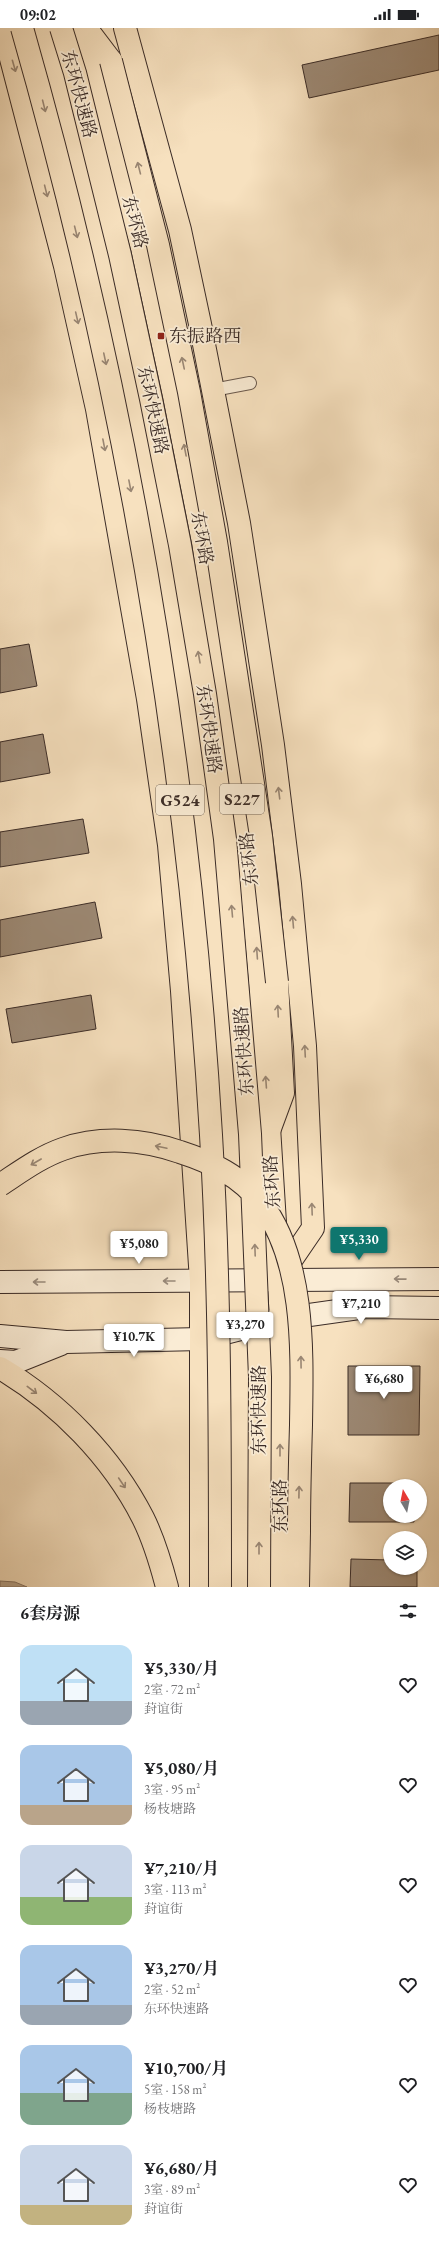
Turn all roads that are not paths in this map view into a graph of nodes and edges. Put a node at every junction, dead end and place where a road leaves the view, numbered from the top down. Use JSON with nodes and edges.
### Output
{"nodes":[{"id":1,"x":3,"y":28,"type":"edge"},
{"id":2,"x":22,"y":28,"type":"edge"},
{"id":3,"x":61,"y":28,"type":"edge"},
{"id":4,"x":80,"y":28,"type":"edge"},
{"id":5,"x":86,"y":28,"type":"edge"},
{"id":6,"x":125,"y":28,"type":"edge"},
{"id":7,"x":168,"y":186,"type":"junction"},
{"id":8,"x":142,"y":248,"type":"junction"},
{"id":9,"x":250,"y":383,"type":"dead end"},
{"id":10,"x":172,"y":387,"type":"junction"},
{"id":11,"x":213,"y":390,"type":"junction"},
{"id":12,"x":269,"y":1131,"type":"junction"},
{"id":13,"x":0,"y":1185,"type":"edge"},
{"id":14,"x":278,"y":1279,"type":"junction"},
{"id":15,"x":439,"y":1279,"type":"edge"},
{"id":16,"x":201,"y":1281,"type":"junction"},
{"id":17,"x":0,"y":1282,"type":"edge"},
{"id":18,"x":439,"y":1308,"type":"edge"},
{"id":19,"x":281,"y":1319,"type":"junction"},
{"id":20,"x":1,"y":1336,"type":"edge"},
{"id":21,"x":201,"y":1339,"type":"junction"},
{"id":22,"x":66,"y":1342,"type":"junction"},
{"id":23,"x":0,"y":1361,"type":"edge"},
{"id":24,"x":0,"y":1368,"type":"edge"},
{"id":25,"x":167,"y":1587,"type":"edge"},
{"id":26,"x":201,"y":1587,"type":"edge"},
{"id":27,"x":220,"y":1587,"type":"edge"},
{"id":28,"x":259,"y":1587,"type":"edge"},
{"id":29,"x":280,"y":1587,"type":"edge"},
{"id":30,"x":298,"y":1587,"type":"edge"}],
"edges":[{"from":1,"to":16,"type":"main road","one_way":true},
{"from":2,"to":27,"type":"main road","name":"东环快速路","number":"G524","one_way":true,"bridge":true},
{"from":28,"to":3,"type":"main road","name":"东环快速路","number":"G524","one_way":true,"bridge":true},
{"from":4,"to":8,"type":"main road","name":"东环路","number":"S227"},
{"from":12,"to":5,"type":"main road","one_way":true,"bridge":true},
{"from":6,"to":7,"type":"main road"},
{"from":7,"to":8,"type":"main road"},
{"from":7,"to":11,"type":"main road"},
{"from":8,"to":10,"type":"main road","name":"东环路","number":"S227"},
{"from":9,"to":11,"type":"lane"},
{"from":10,"to":11,"type":"main road"},
{"from":12,"to":10,"type":"main road","name":"东环路","number":"S227","one_way":true},
{"from":14,"to":11,"type":"main road","one_way":true},
{"from":12,"to":14,"type":"main road","name":"东环路","number":"S227"},
{"from":30,"to":13,"type":"main road","one_way":true,"bridge":true},
{"from":15,"to":14,"type":"main road","one_way":true},
{"from":14,"to":16,"type":"main road"},
{"from":14,"to":19,"type":"main road","name":"东环路","number":"S227"},
{"from":16,"to":17,"type":"main road","one_way":true},
{"from":16,"to":21,"type":"main road"},
{"from":18,"to":19,"type":"main road"},
{"from":19,"to":21,"type":"main road"},
{"from":29,"to":19,"type":"main road","name":"东环路","number":"S227","one_way":true},
{"from":20,"to":22,"type":"main road"},
{"from":21,"to":22,"type":"main road"},
{"from":21,"to":26,"type":"main road"},
{"from":22,"to":23,"type":"main road"},
{"from":24,"to":25,"type":"main road","one_way":true}]}
